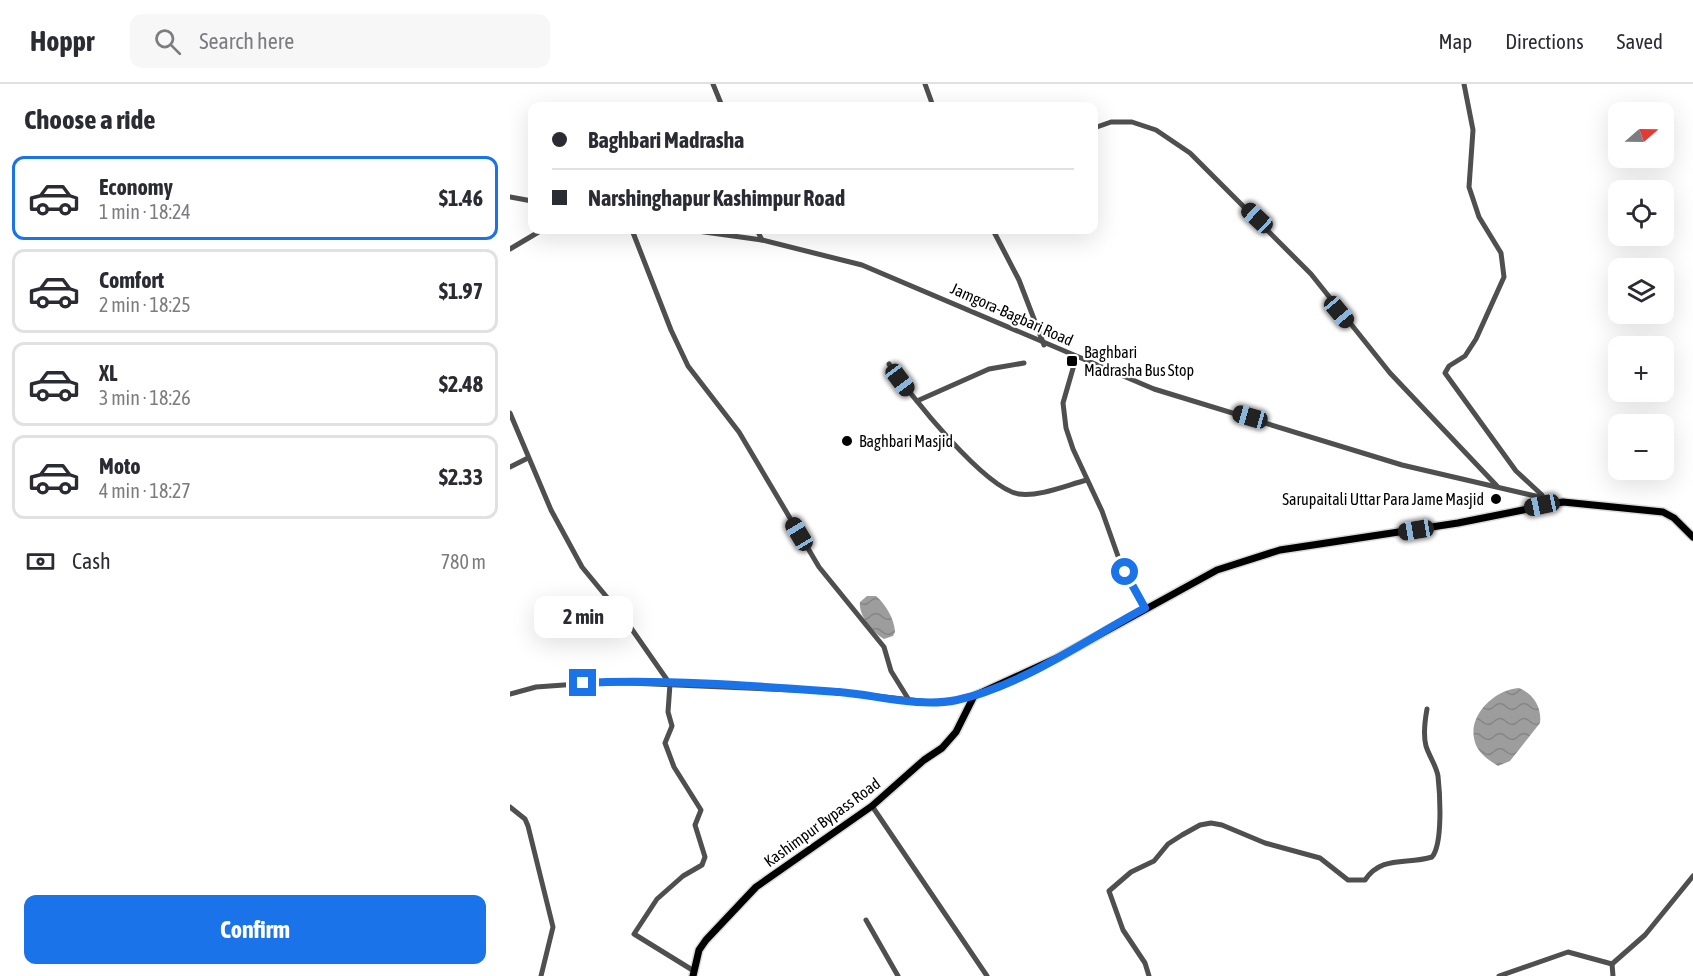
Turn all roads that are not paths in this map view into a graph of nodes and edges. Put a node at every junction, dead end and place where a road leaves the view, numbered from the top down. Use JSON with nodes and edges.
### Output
{"nodes":[{"id":1,"x":713,"y":84,"type":"edge"},
{"id":2,"x":925,"y":84,"type":"edge"},
{"id":3,"x":1464,"y":84,"type":"edge"},
{"id":4,"x":719,"y":102,"type":"edge"},
{"id":5,"x":932,"y":102,"type":"edge"},
{"id":6,"x":1098,"y":127,"type":"edge"},
{"id":7,"x":510,"y":197,"type":"edge"},
{"id":8,"x":528,"y":200,"type":"edge"},
{"id":9,"x":535,"y":234,"type":"edge"},
{"id":10,"x":634,"y":234,"type":"edge"},
{"id":11,"x":719,"y":234,"type":"edge"},
{"id":12,"x":759,"y":234,"type":"edge"},
{"id":13,"x":995,"y":234,"type":"edge"},
{"id":14,"x":762,"y":240,"type":"junction"},
{"id":15,"x":510,"y":249,"type":"edge"},
{"id":16,"x":1044,"y":345,"type":"junction"},
{"id":17,"x":1076,"y":358,"type":"junction"},
{"id":18,"x":1024,"y":363,"type":"dead end"},
{"id":19,"x":889,"y":364,"type":"dead end"},
{"id":20,"x":917,"y":401,"type":"junction"},
{"id":21,"x":510,"y":413,"type":"edge"},
{"id":22,"x":528,"y":458,"type":"junction"},
{"id":23,"x":510,"y":467,"type":"edge"},
{"id":24,"x":1087,"y":480,"type":"junction"},
{"id":25,"x":1497,"y":487,"type":"junction"},
{"id":26,"x":1543,"y":496,"type":"junction"},
{"id":27,"x":1563,"y":502,"type":"junction"},
{"id":28,"x":1693,"y":537,"type":"edge"},
{"id":29,"x":1145,"y":608,"type":"junction"},
{"id":30,"x":670,"y":684,"type":"junction"},
{"id":31,"x":510,"y":694,"type":"edge"},
{"id":32,"x":974,"y":696,"type":"junction"},
{"id":33,"x":909,"y":700,"type":"junction"},
{"id":34,"x":1427,"y":709,"type":"dead end"},
{"id":35,"x":872,"y":806,"type":"junction"},
{"id":36,"x":510,"y":807,"type":"edge"},
{"id":37,"x":1693,"y":876,"type":"edge"},
{"id":38,"x":866,"y":920,"type":"dead end"},
{"id":39,"x":1612,"y":964,"type":"junction"},
{"id":40,"x":694,"y":973,"type":"edge"},
{"id":41,"x":541,"y":976,"type":"edge"},
{"id":42,"x":898,"y":976,"type":"edge"},
{"id":43,"x":987,"y":976,"type":"edge"},
{"id":44,"x":1149,"y":976,"type":"edge"},
{"id":45,"x":1499,"y":976,"type":"edge"},
{"id":46,"x":1613,"y":976,"type":"edge"}],
"edges":[{"from":1,"to":4,"type":"street"},
{"from":2,"to":5,"type":"street"},
{"from":3,"to":26,"type":"street"},
{"from":6,"to":25,"type":"street"},
{"from":7,"to":8,"type":"street"},
{"from":9,"to":15,"type":"street"},
{"from":10,"to":33,"type":"street"},
{"from":11,"to":14,"type":"street","name":"Jamgora-Bagbari Road"},
{"from":12,"to":14,"type":"street"},
{"from":13,"to":16,"type":"street"},
{"from":14,"to":16,"type":"street","name":"Jamgora-Bagbari Road"},
{"from":16,"to":17,"type":"street","name":"Jamgora-Bagbari Road"},
{"from":17,"to":24,"type":"street"},
{"from":17,"to":25,"type":"street","name":"Jamgora-Bagbari Road"},
{"from":18,"to":20,"type":"street"},
{"from":19,"to":20,"type":"street"},
{"from":20,"to":24,"type":"street"},
{"from":21,"to":22,"type":"street"},
{"from":22,"to":23,"type":"street"},
{"from":22,"to":30,"type":"street"},
{"from":24,"to":29,"type":"street"},
{"from":25,"to":26,"type":"street","name":"Jamgora-Bagbari Road"},
{"from":26,"to":27,"type":"street","name":"Jamgora-Bagbari Road"},
{"from":27,"to":28,"type":"main road"},
{"from":27,"to":29,"type":"main road"},
{"from":29,"to":32,"type":"main road"},
{"from":30,"to":31,"type":"street"},
{"from":30,"to":33,"type":"street"},
{"from":30,"to":40,"type":"street"},
{"from":32,"to":33,"type":"street"},
{"from":32,"to":35,"type":"main road","name":"Kashimpur Bypass Road"},
{"from":34,"to":44,"type":"street"},
{"from":35,"to":40,"type":"main road","name":"Kashimpur Bypass Road"},
{"from":35,"to":43,"type":"street"},
{"from":36,"to":41,"type":"street"},
{"from":37,"to":39,"type":"street"},
{"from":38,"to":42,"type":"street"},
{"from":39,"to":45,"type":"street"},
{"from":39,"to":46,"type":"street"}]}
